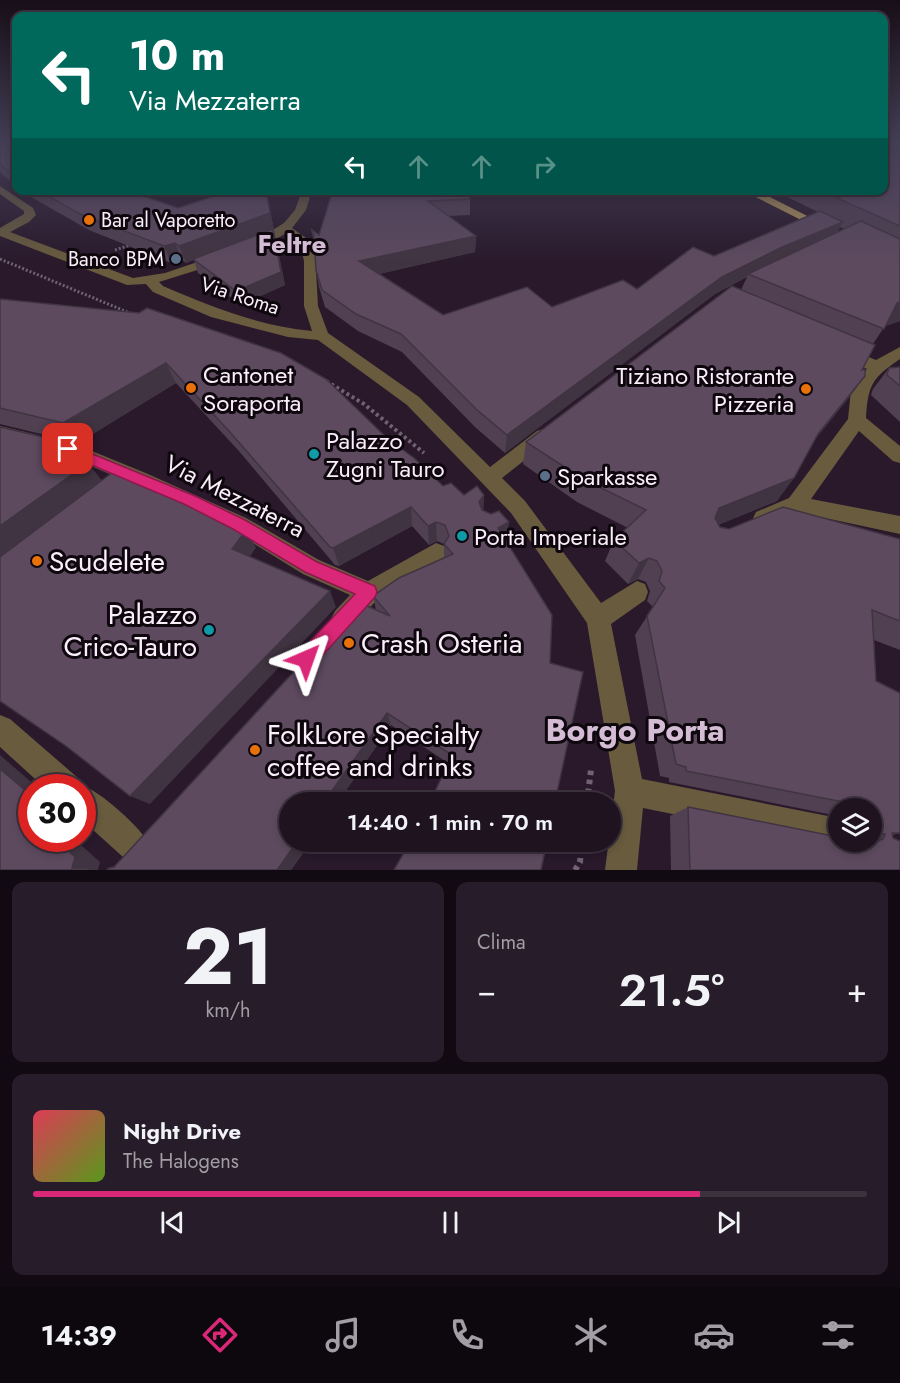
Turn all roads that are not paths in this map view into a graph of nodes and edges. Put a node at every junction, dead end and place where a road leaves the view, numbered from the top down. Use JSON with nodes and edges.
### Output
{"nodes":[{"id":1,"x":0,"y":189,"type":"edge"},
{"id":2,"x":306,"y":195,"type":"edge"},
{"id":3,"x":761,"y":195,"type":"edge"},
{"id":4,"x":286,"y":230,"type":"junction"},
{"id":5,"x":0,"y":232,"type":"edge"},
{"id":6,"x":837,"y":233,"type":"edge"},
{"id":7,"x":150,"y":281,"type":"junction"},
{"id":8,"x":322,"y":336,"type":"junction"},
{"id":9,"x":828,"y":345,"type":"edge"},
{"id":10,"x":900,"y":352,"type":"edge"},
{"id":11,"x":877,"y":366,"type":"junction"},
{"id":12,"x":857,"y":420,"type":"junction"},
{"id":13,"x":555,"y":427,"type":"edge"},
{"id":14,"x":4,"y":434,"type":"edge"},
{"id":15,"x":900,"y":456,"type":"edge"},
{"id":16,"x":130,"y":475,"type":"junction"},
{"id":17,"x":495,"y":482,"type":"junction"},
{"id":18,"x":112,"y":489,"type":"edge"},
{"id":19,"x":796,"y":504,"type":"junction"},
{"id":20,"x":745,"y":525,"type":"edge"},
{"id":21,"x":900,"y":525,"type":"edge"},
{"id":22,"x":436,"y":553,"type":"dead end"},
{"id":23,"x":369,"y":592,"type":"junction"},
{"id":24,"x":637,"y":592,"type":"dead end"},
{"id":25,"x":598,"y":619,"type":"junction"},
{"id":26,"x":328,"y":636,"type":"edge"},
{"id":27,"x":0,"y":729,"type":"edge"},
{"id":28,"x":52,"y":774,"type":"edge"},
{"id":29,"x":630,"y":791,"type":"junction"},
{"id":30,"x":96,"y":812,"type":"edge"},
{"id":31,"x":828,"y":831,"type":"edge"},
{"id":32,"x":135,"y":845,"type":"edge"},
{"id":33,"x":621,"y":870,"type":"edge"}],
"edges":[{"from":1,"to":5,"type":"street","name":"Via Roma"},
{"from":2,"to":4,"type":"street"},
{"from":3,"to":6,"type":"main road"},
{"from":4,"to":7,"type":"street","name":"Via Roma"},
{"from":4,"to":8,"type":"street"},
{"from":5,"to":7,"type":"street","name":"Via Roma"},
{"from":7,"to":8,"type":"street","name":"Via Roma"},
{"from":8,"to":17,"type":"street"},
{"from":9,"to":11,"type":"street"},
{"from":10,"to":11,"type":"street"},
{"from":11,"to":12,"type":"street"},
{"from":12,"to":15,"type":"street"},
{"from":12,"to":19,"type":"street"},
{"from":13,"to":17,"type":"street"},
{"from":14,"to":16,"type":"street","name":"Via Mezzaterra"},
{"from":16,"to":18,"type":"street"},
{"from":16,"to":23,"type":"street","name":"Via Mezzaterra"},
{"from":17,"to":25,"type":"street"},
{"from":19,"to":20,"type":"street"},
{"from":19,"to":21,"type":"street"},
{"from":22,"to":23,"type":"street"},
{"from":23,"to":26,"type":"street"},
{"from":24,"to":25,"type":"street"},
{"from":25,"to":29,"type":"street"},
{"from":27,"to":28,"type":"street"},
{"from":29,"to":31,"type":"street"},
{"from":29,"to":33,"type":"street"},
{"from":30,"to":32,"type":"street"}]}
